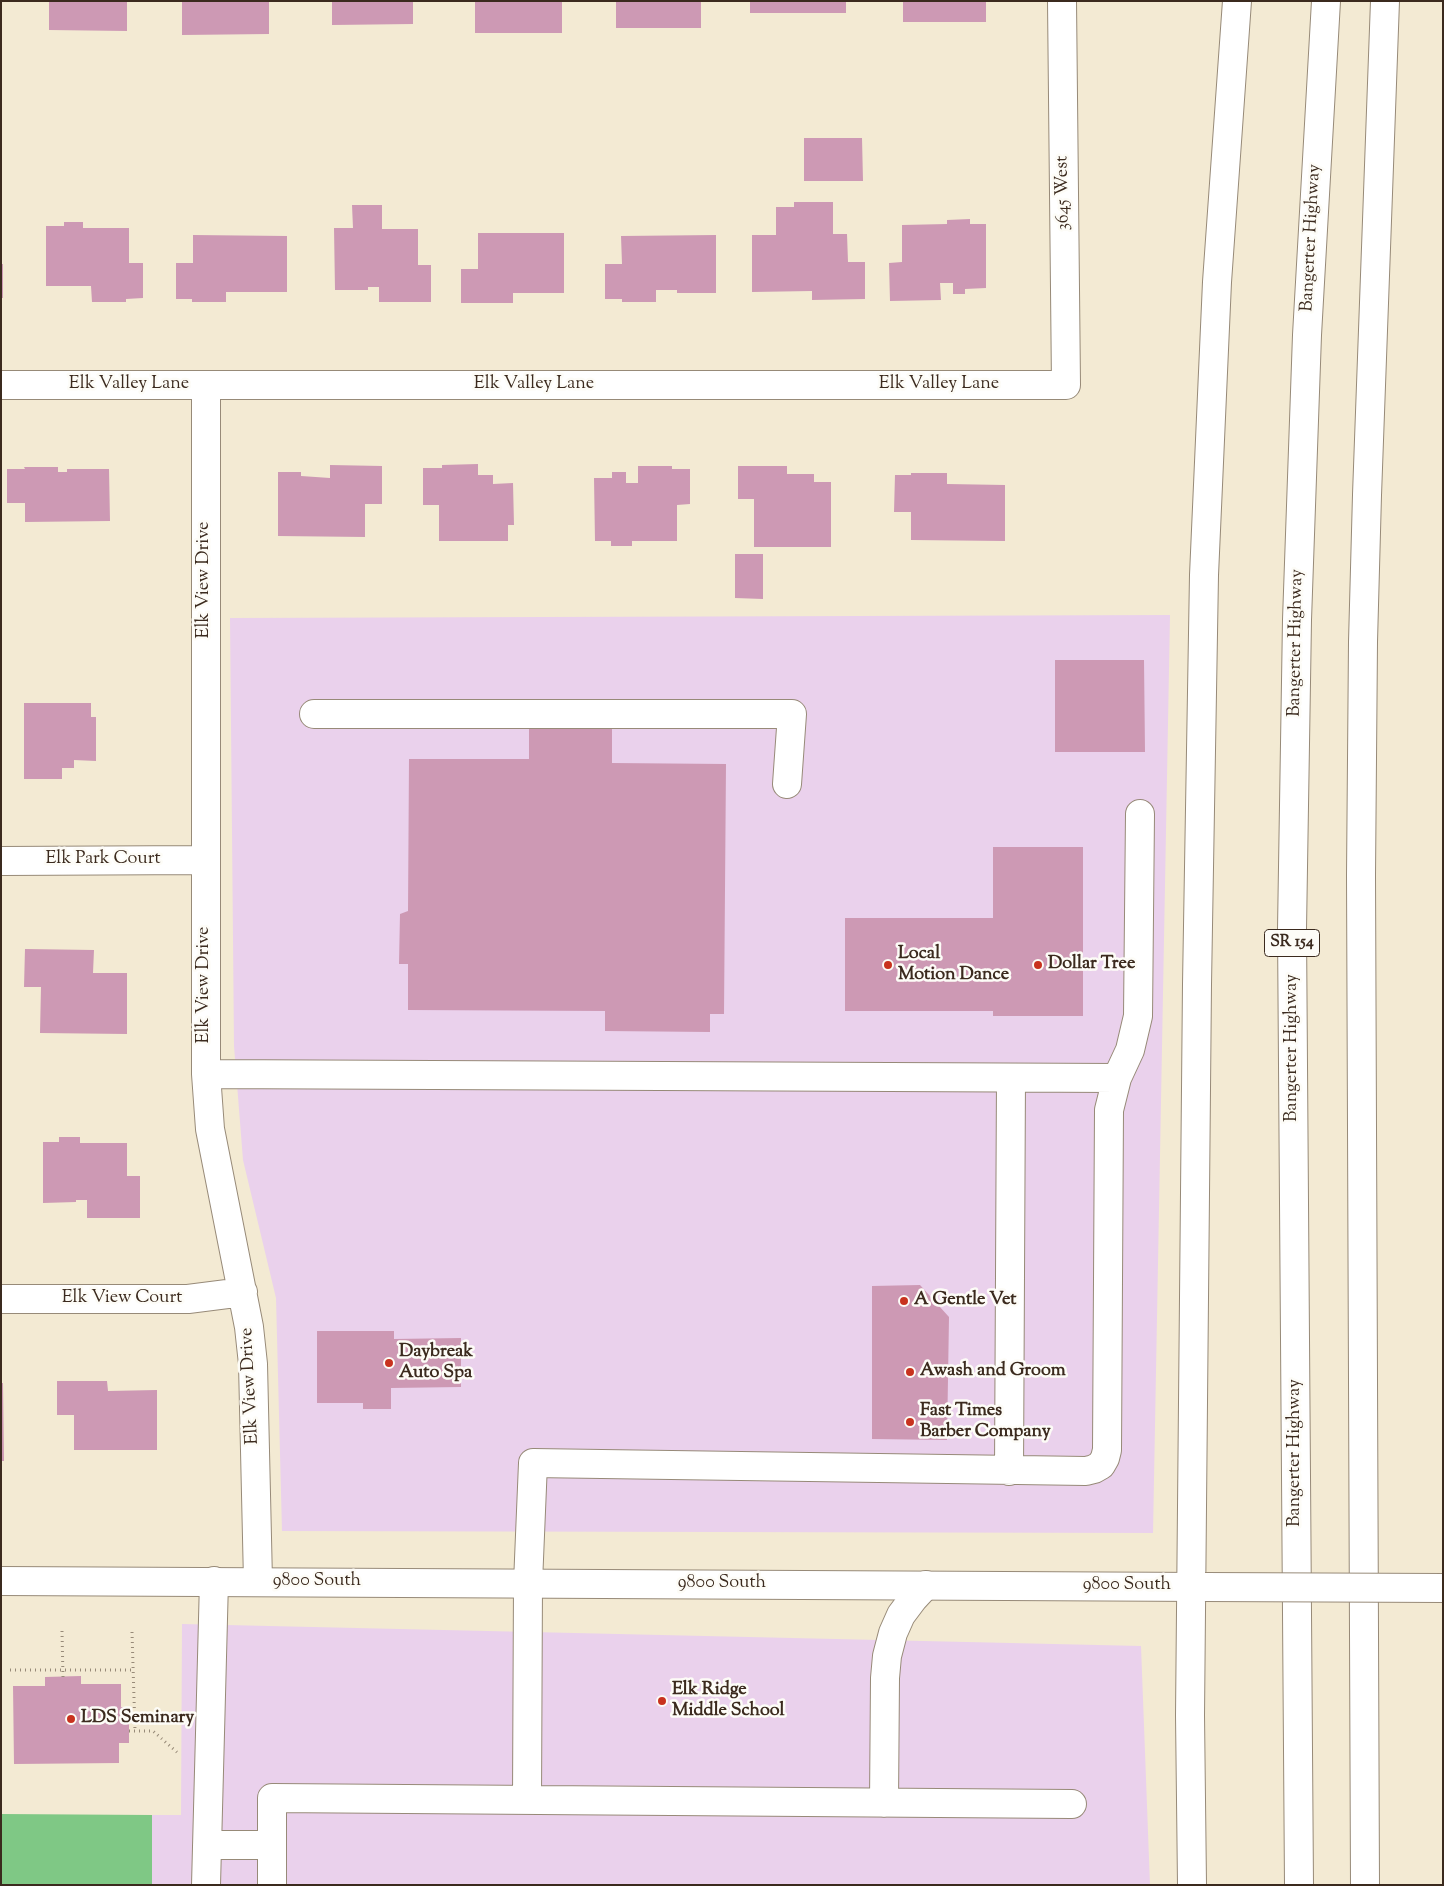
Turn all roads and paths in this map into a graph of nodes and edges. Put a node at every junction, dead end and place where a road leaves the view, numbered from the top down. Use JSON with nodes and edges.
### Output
{"nodes":[{"id":1,"x":1062,"y":1,"type":"edge"},
{"id":2,"x":1237,"y":1,"type":"edge"},
{"id":3,"x":1326,"y":1,"type":"edge"},
{"id":4,"x":1385,"y":1,"type":"edge"},
{"id":5,"x":1,"y":385,"type":"edge"},
{"id":6,"x":206,"y":385,"type":"junction"},
{"id":7,"x":1066,"y":385,"type":"joint"},
{"id":8,"x":314,"y":714,"type":"dead end"},
{"id":9,"x":787,"y":784,"type":"dead end"},
{"id":10,"x":1140,"y":814,"type":"dead end"},
{"id":11,"x":205,"y":860,"type":"junction"},
{"id":12,"x":1,"y":861,"type":"edge"},
{"id":13,"x":206,"y":1074,"type":"junction"},
{"id":14,"x":1012,"y":1078,"type":"junction"},
{"id":15,"x":1117,"y":1078,"type":"junction"},
{"id":16,"x":243,"y":1292,"type":"junction"},
{"id":17,"x":1,"y":1299,"type":"edge"},
{"id":18,"x":1009,"y":1470,"type":"junction"},
{"id":19,"x":1,"y":1581,"type":"edge"},
{"id":20,"x":214,"y":1581,"type":"junction"},
{"id":21,"x":258,"y":1581,"type":"junction"},
{"id":22,"x":528,"y":1582,"type":"junction"},
{"id":23,"x":926,"y":1585,"type":"junction"},
{"id":24,"x":1198,"y":1587,"type":"junction"},
{"id":25,"x":1443,"y":1588,"type":"edge"},
{"id":26,"x":62,"y":1632,"type":"dead end"},
{"id":27,"x":132,"y":1632,"type":"dead end"},
{"id":28,"x":10,"y":1670,"type":"dead end"},
{"id":29,"x":63,"y":1670,"type":"junction"},
{"id":30,"x":133,"y":1670,"type":"junction"},
{"id":31,"x":63,"y":1677,"type":"dead end"},
{"id":32,"x":129,"y":1731,"type":"dead end"},
{"id":33,"x":135,"y":1731,"type":"junction"},
{"id":34,"x":182,"y":1756,"type":"dead end"},
{"id":35,"x":527,"y":1799,"type":"junction"},
{"id":36,"x":884,"y":1803,"type":"junction"},
{"id":37,"x":1072,"y":1804,"type":"dead end"},
{"id":38,"x":207,"y":1845,"type":"junction"},
{"id":39,"x":272,"y":1845,"type":"junction"},
{"id":40,"x":206,"y":1885,"type":"edge"},
{"id":41,"x":272,"y":1885,"type":"edge"},
{"id":42,"x":1192,"y":1885,"type":"edge"},
{"id":43,"x":1299,"y":1885,"type":"edge"},
{"id":44,"x":1365,"y":1885,"type":"edge"}],
"edges":[{"from":1,"to":7,"type":"main road","name":"3645 West"},
{"from":2,"to":24,"type":"main road"},
{"from":3,"to":43,"type":"main road","name":"Bangerter Highway","number":"SR 154"},
{"from":4,"to":44,"type":"main road"},
{"from":5,"to":6,"type":"main road","name":"Elk Valley Lane"},
{"from":6,"to":7,"type":"main road","name":"Elk Valley Lane"},
{"from":6,"to":11,"type":"main road","name":"Elk View Drive"},
{"from":8,"to":9,"type":"main road"},
{"from":10,"to":15,"type":"main road"},
{"from":11,"to":12,"type":"main road","name":"Elk Park Court"},
{"from":11,"to":13,"type":"main road","name":"Elk View Drive"},
{"from":13,"to":14,"type":"main road"},
{"from":13,"to":16,"type":"main road","name":"Elk View Drive"},
{"from":14,"to":15,"type":"main road"},
{"from":14,"to":18,"type":"main road"},
{"from":15,"to":18,"type":"main road"},
{"from":16,"to":17,"type":"main road","name":"Elk View Court"},
{"from":16,"to":21,"type":"main road","name":"Elk View Drive"},
{"from":18,"to":22,"type":"main road"},
{"from":19,"to":20,"type":"main road","name":"9800 South"},
{"from":20,"to":21,"type":"main road","name":"9800 South"},
{"from":20,"to":38,"type":"main road"},
{"from":21,"to":22,"type":"main road","name":"9800 South"},
{"from":22,"to":23,"type":"main road","name":"9800 South"},
{"from":22,"to":35,"type":"main road"},
{"from":23,"to":24,"type":"main road","name":"9800 South"},
{"from":23,"to":36,"type":"main road"},
{"from":24,"to":25,"type":"main road","name":"9800 South","bridge":true},
{"from":24,"to":42,"type":"main road"},
{"from":26,"to":29,"type":"path"},
{"from":27,"to":30,"type":"path"},
{"from":28,"to":29,"type":"path"},
{"from":29,"to":30,"type":"path"},
{"from":29,"to":31,"type":"path"},
{"from":30,"to":33,"type":"path"},
{"from":32,"to":33,"type":"path"},
{"from":33,"to":34,"type":"path"},
{"from":35,"to":36,"type":"main road"},
{"from":35,"to":39,"type":"main road"},
{"from":36,"to":37,"type":"main road"},
{"from":38,"to":39,"type":"main road"},
{"from":38,"to":40,"type":"main road"},
{"from":39,"to":41,"type":"main road"}]}
